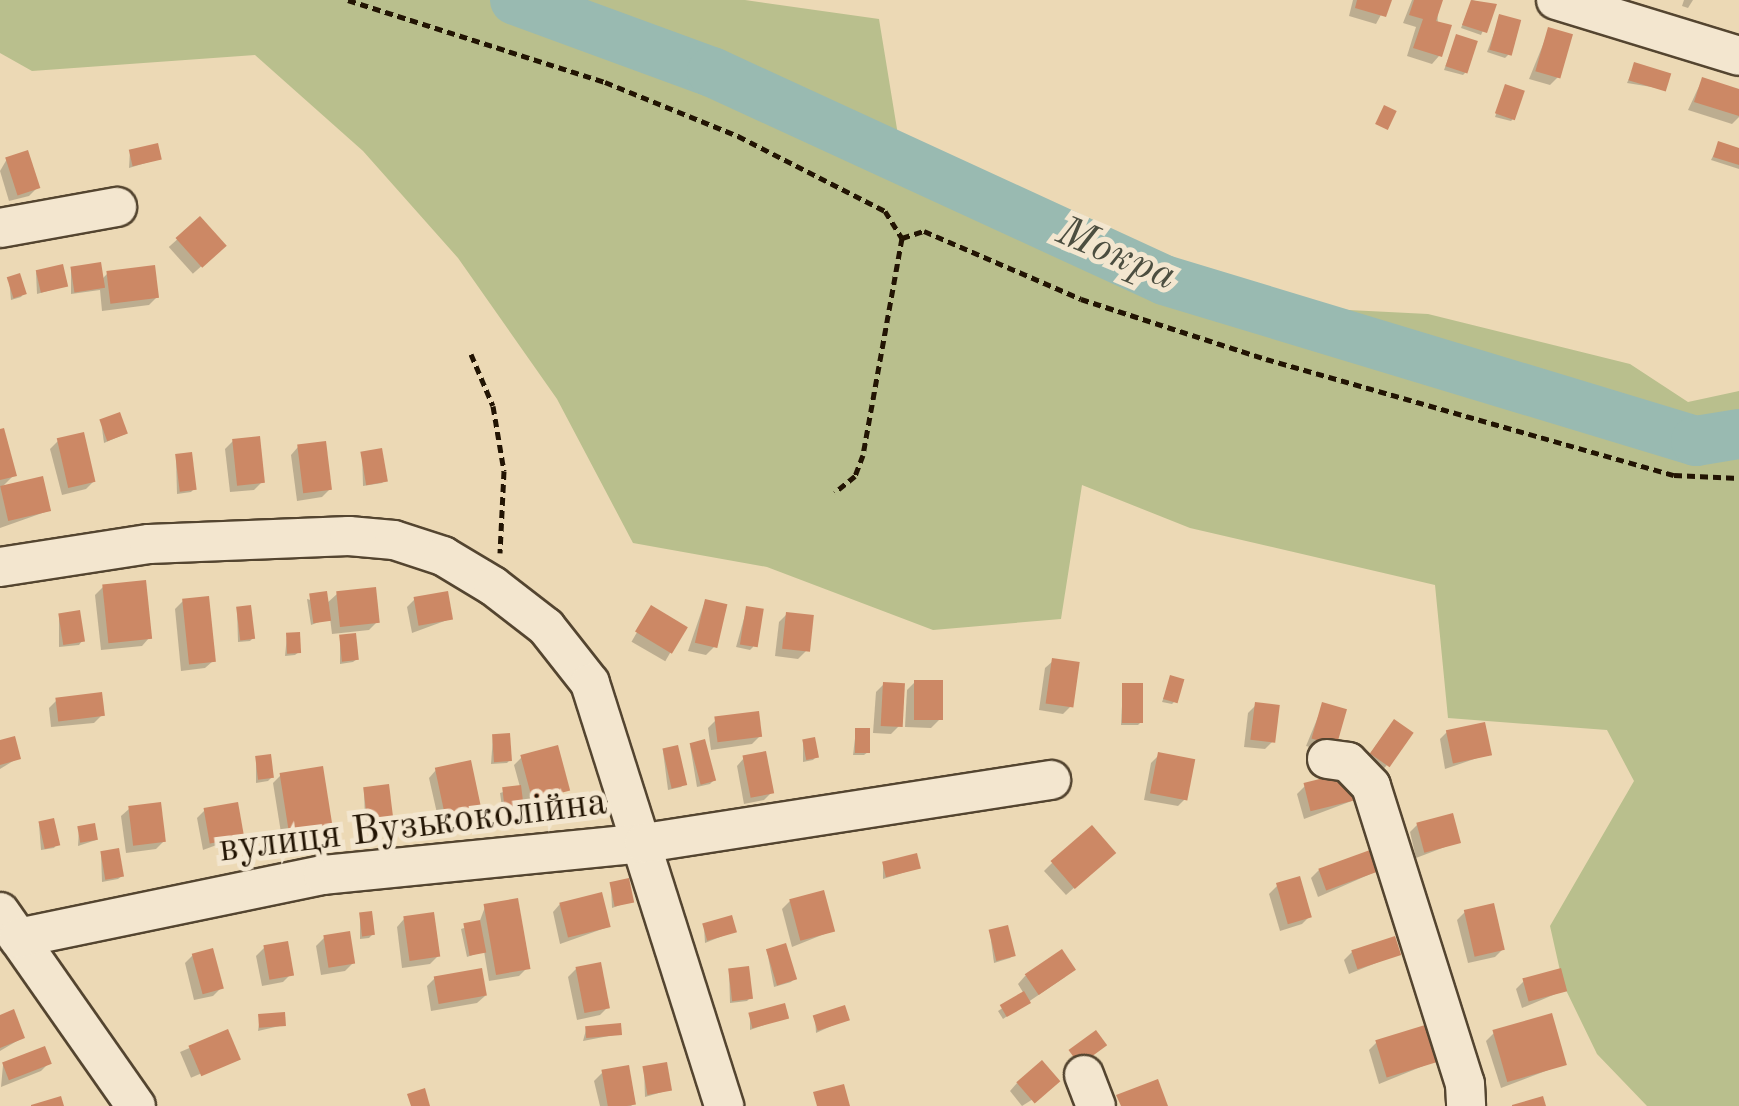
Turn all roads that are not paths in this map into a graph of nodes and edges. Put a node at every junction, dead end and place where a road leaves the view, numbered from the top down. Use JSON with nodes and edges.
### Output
{"nodes":[{"id":1,"x":1556,"y":0,"type":"edge"},
{"id":2,"x":1739,"y":56,"type":"edge"},
{"id":3,"x":117,"y":207,"type":"dead end"},
{"id":4,"x":0,"y":228,"type":"edge"},
{"id":5,"x":0,"y":567,"type":"edge"},
{"id":6,"x":1327,"y":759,"type":"dead end"},
{"id":7,"x":1051,"y":780,"type":"dead end"},
{"id":8,"x":644,"y":843,"type":"junction"},
{"id":9,"x":9,"y":925,"type":"edge"},
{"id":10,"x":136,"y":1106,"type":"edge"},
{"id":11,"x":724,"y":1106,"type":"edge"},
{"id":12,"x":1466,"y":1106,"type":"edge"}],
"edges":[{"from":1,"to":2,"type":"street"},
{"from":3,"to":4,"type":"street"},
{"from":5,"to":8,"type":"street","name":"вулиця Вузькоколійна"},
{"from":6,"to":12,"type":"street"},
{"from":7,"to":8,"type":"street","name":"вулиця Вузькоколійна"},
{"from":8,"to":9,"type":"street","name":"вулиця Вузькоколійна"},
{"from":8,"to":11,"type":"street"},
{"from":9,"to":10,"type":"street"}]}
